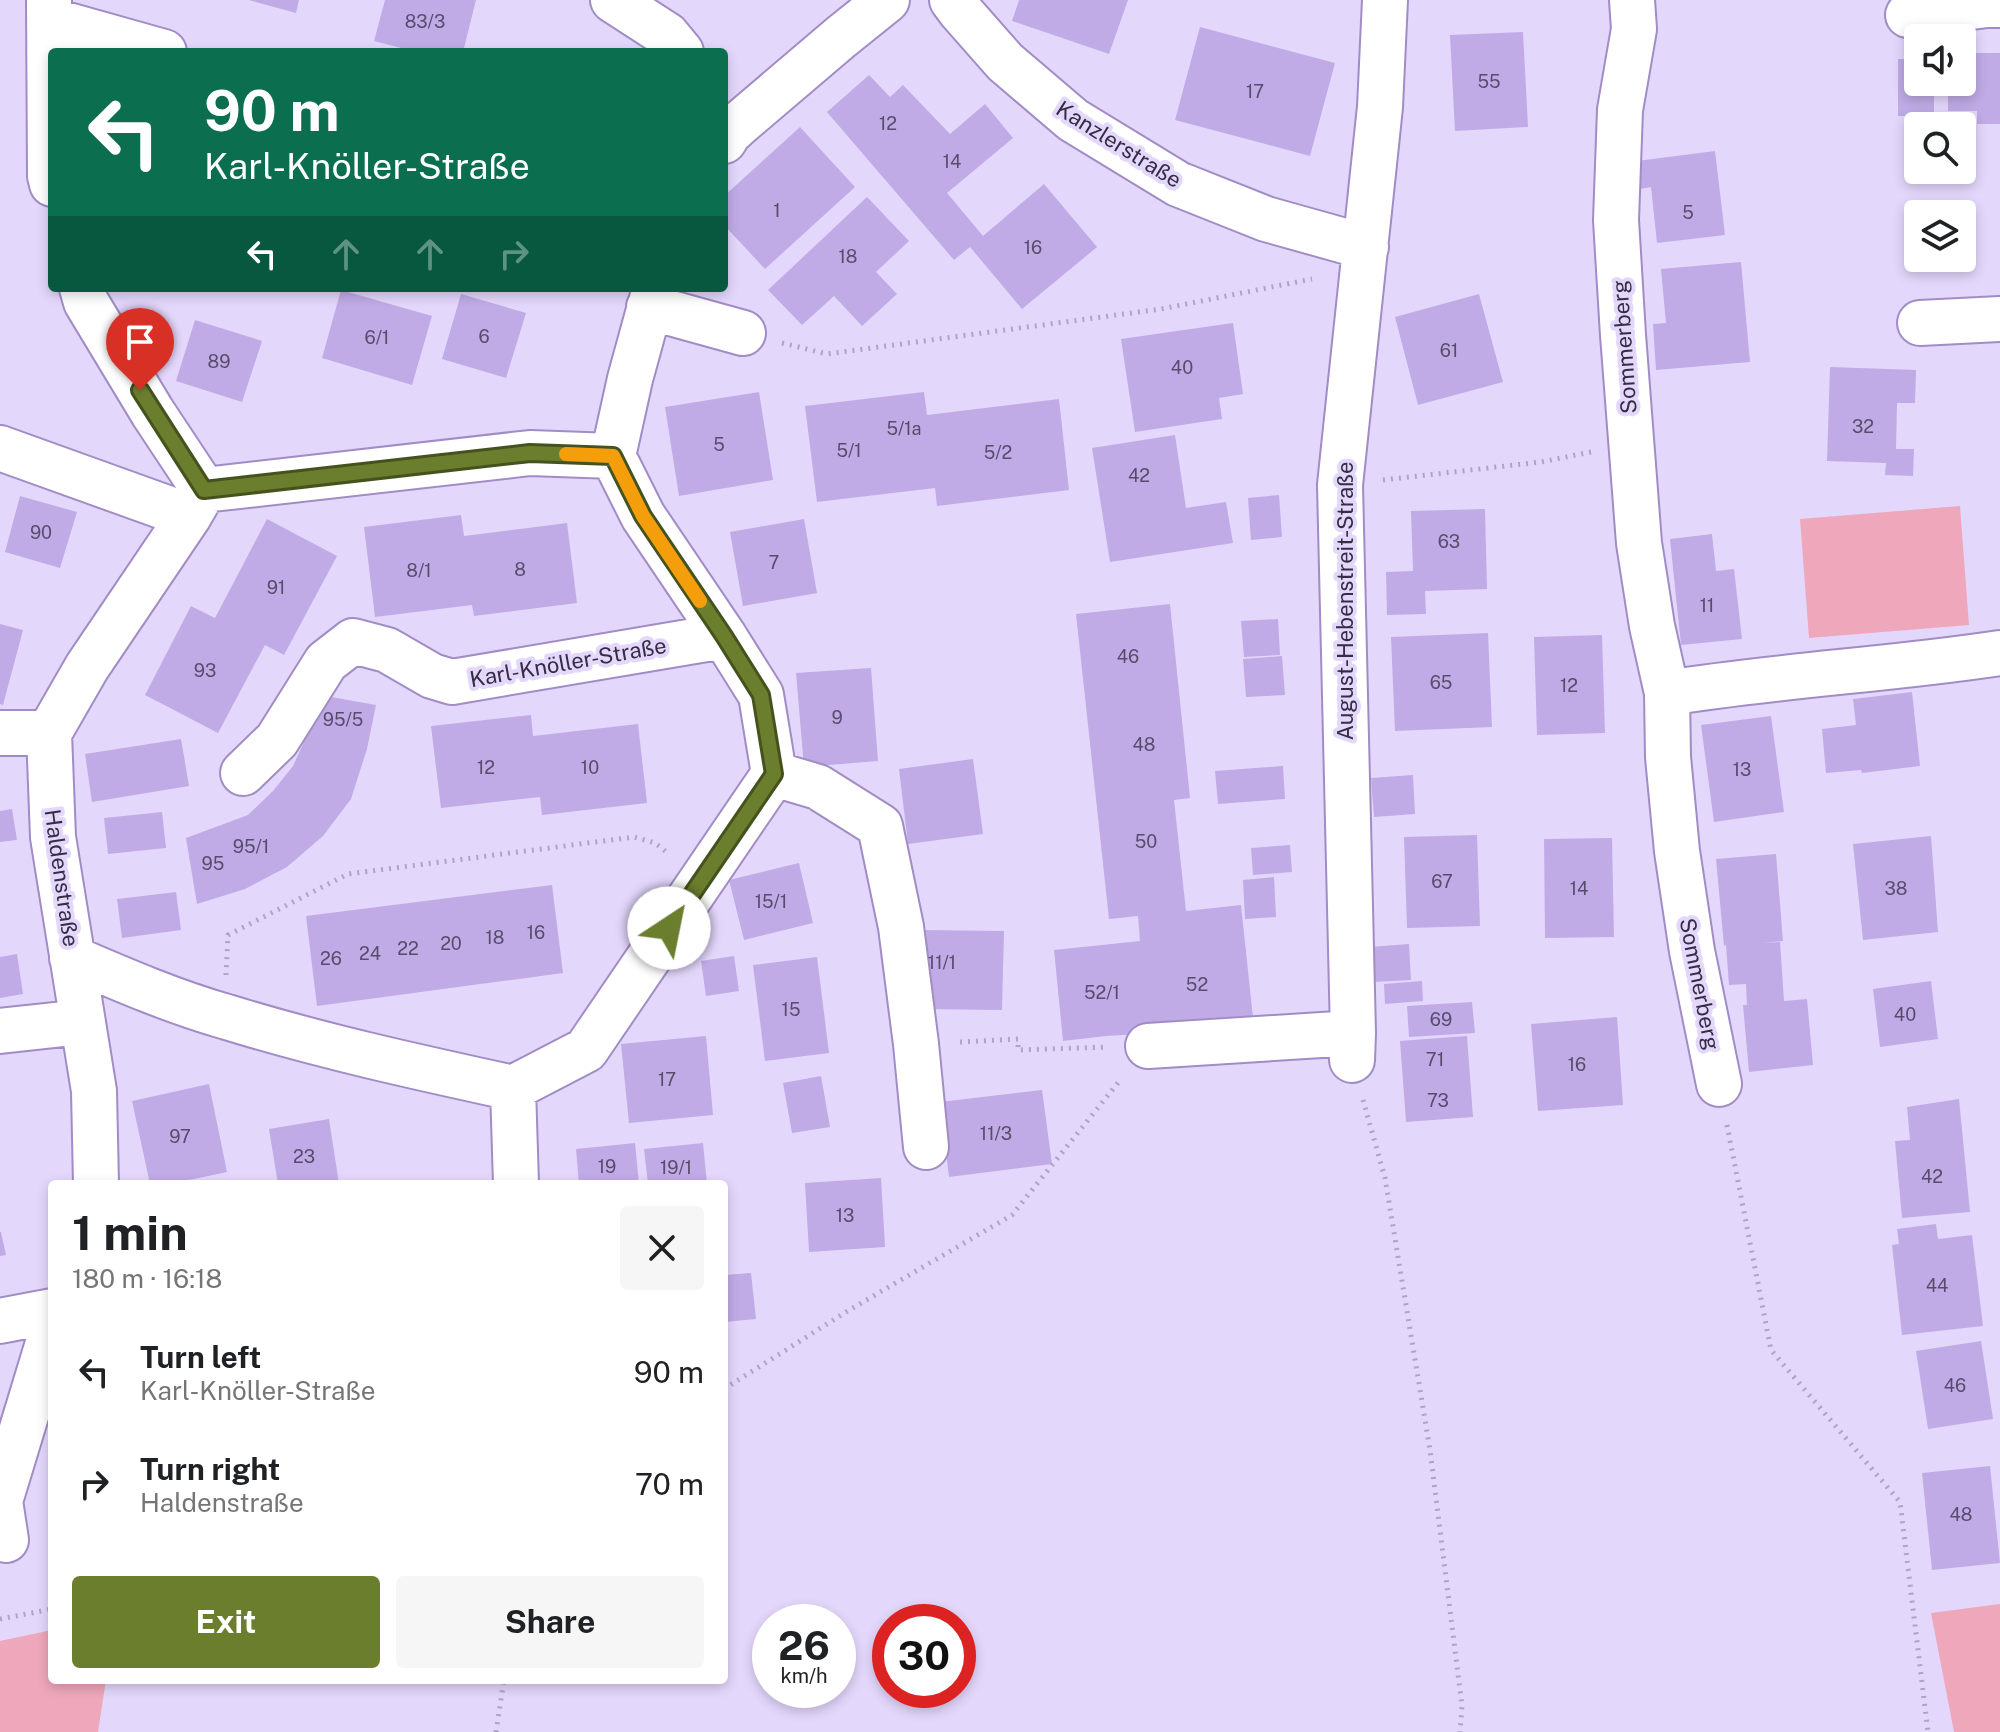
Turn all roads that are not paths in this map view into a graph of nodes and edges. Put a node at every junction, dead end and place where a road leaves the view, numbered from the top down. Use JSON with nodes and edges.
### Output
{"nodes":[{"id":1,"x":613,"y":0,"type":"edge"},
{"id":2,"x":887,"y":0,"type":"edge"},
{"id":3,"x":952,"y":0,"type":"edge"},
{"id":4,"x":1385,"y":0,"type":"edge"},
{"id":5,"x":1632,"y":0,"type":"edge"},
{"id":6,"x":2000,"y":5,"type":"edge"},
{"id":7,"x":50,"y":10,"type":"edge"},
{"id":8,"x":1908,"y":15,"type":"dead end"},
{"id":9,"x":50,"y":48,"type":"edge"},
{"id":10,"x":153,"y":48,"type":"edge"},
{"id":11,"x":678,"y":48,"type":"edge"},
{"id":12,"x":729,"y":123,"type":"edge"},
{"id":13,"x":1365,"y":258,"type":"junction"},
{"id":14,"x":83,"y":292,"type":"edge"},
{"id":15,"x":652,"y":298,"type":"edge"},
{"id":16,"x":2000,"y":319,"type":"edge"},
{"id":17,"x":1920,"y":323,"type":"dead end"},
{"id":18,"x":743,"y":333,"type":"road end"},
{"id":19,"x":0,"y":448,"type":"edge"},
{"id":20,"x":613,"y":456,"type":"junction"},
{"id":21,"x":197,"y":503,"type":"junction"},
{"id":22,"x":724,"y":636,"type":"junction"},
{"id":23,"x":2000,"y":653,"type":"edge"},
{"id":24,"x":1667,"y":693,"type":"junction"},
{"id":25,"x":0,"y":733,"type":"edge"},
{"id":26,"x":49,"y":733,"type":"junction"},
{"id":27,"x":243,"y":773,"type":"dead end"},
{"id":28,"x":774,"y":774,"type":"junction"},
{"id":29,"x":72,"y":958,"type":"junction"},
{"id":30,"x":82,"y":1022,"type":"junction"},
{"id":31,"x":0,"y":1031,"type":"edge"},
{"id":32,"x":1148,"y":1046,"type":"road end"},
{"id":33,"x":1719,"y":1084,"type":"road end"},
{"id":34,"x":513,"y":1088,"type":"junction"},
{"id":35,"x":926,"y":1147,"type":"dead end"},
{"id":36,"x":96,"y":1180,"type":"edge"},
{"id":37,"x":516,"y":1180,"type":"edge"},
{"id":38,"x":48,"y":1312,"type":"edge"},
{"id":39,"x":0,"y":1321,"type":"edge"},
{"id":40,"x":48,"y":1343,"type":"edge"},
{"id":41,"x":6,"y":1540,"type":"dead end"}],
"edges":[{"from":1,"to":11,"type":"street"},
{"from":2,"to":12,"type":"street"},
{"from":3,"to":13,"type":"street","name":"Kanzlerstraße"},
{"from":4,"to":13,"type":"street","name":"August-Hebenstreit-Straße"},
{"from":5,"to":24,"type":"street","name":"Sommerberg"},
{"from":6,"to":8,"type":"street"},
{"from":7,"to":9,"type":"street"},
{"from":7,"to":10,"type":"street"},
{"from":13,"to":32,"type":"street","name":"August-Hebenstreit-Straße"},
{"from":14,"to":21,"type":"street"},
{"from":15,"to":18,"type":"street"},
{"from":15,"to":20,"type":"street"},
{"from":16,"to":17,"type":"street"},
{"from":19,"to":21,"type":"street"},
{"from":20,"to":21,"type":"street"},
{"from":20,"to":22,"type":"street"},
{"from":21,"to":26,"type":"street"},
{"from":22,"to":27,"type":"street","name":"Karl-Knöller-Straße"},
{"from":22,"to":28,"type":"street"},
{"from":23,"to":24,"type":"street"},
{"from":24,"to":33,"type":"street","name":"Sommerberg"},
{"from":25,"to":26,"type":"street"},
{"from":26,"to":29,"type":"street","name":"Haldenstraße"},
{"from":28,"to":34,"type":"street"},
{"from":28,"to":35,"type":"street"},
{"from":29,"to":30,"type":"street","name":"Haldenstraße"},
{"from":29,"to":34,"type":"street"},
{"from":30,"to":31,"type":"street"},
{"from":30,"to":36,"type":"street","name":"Haldenstraße"},
{"from":34,"to":37,"type":"street"},
{"from":38,"to":39,"type":"street"},
{"from":40,"to":41,"type":"street"}]}
